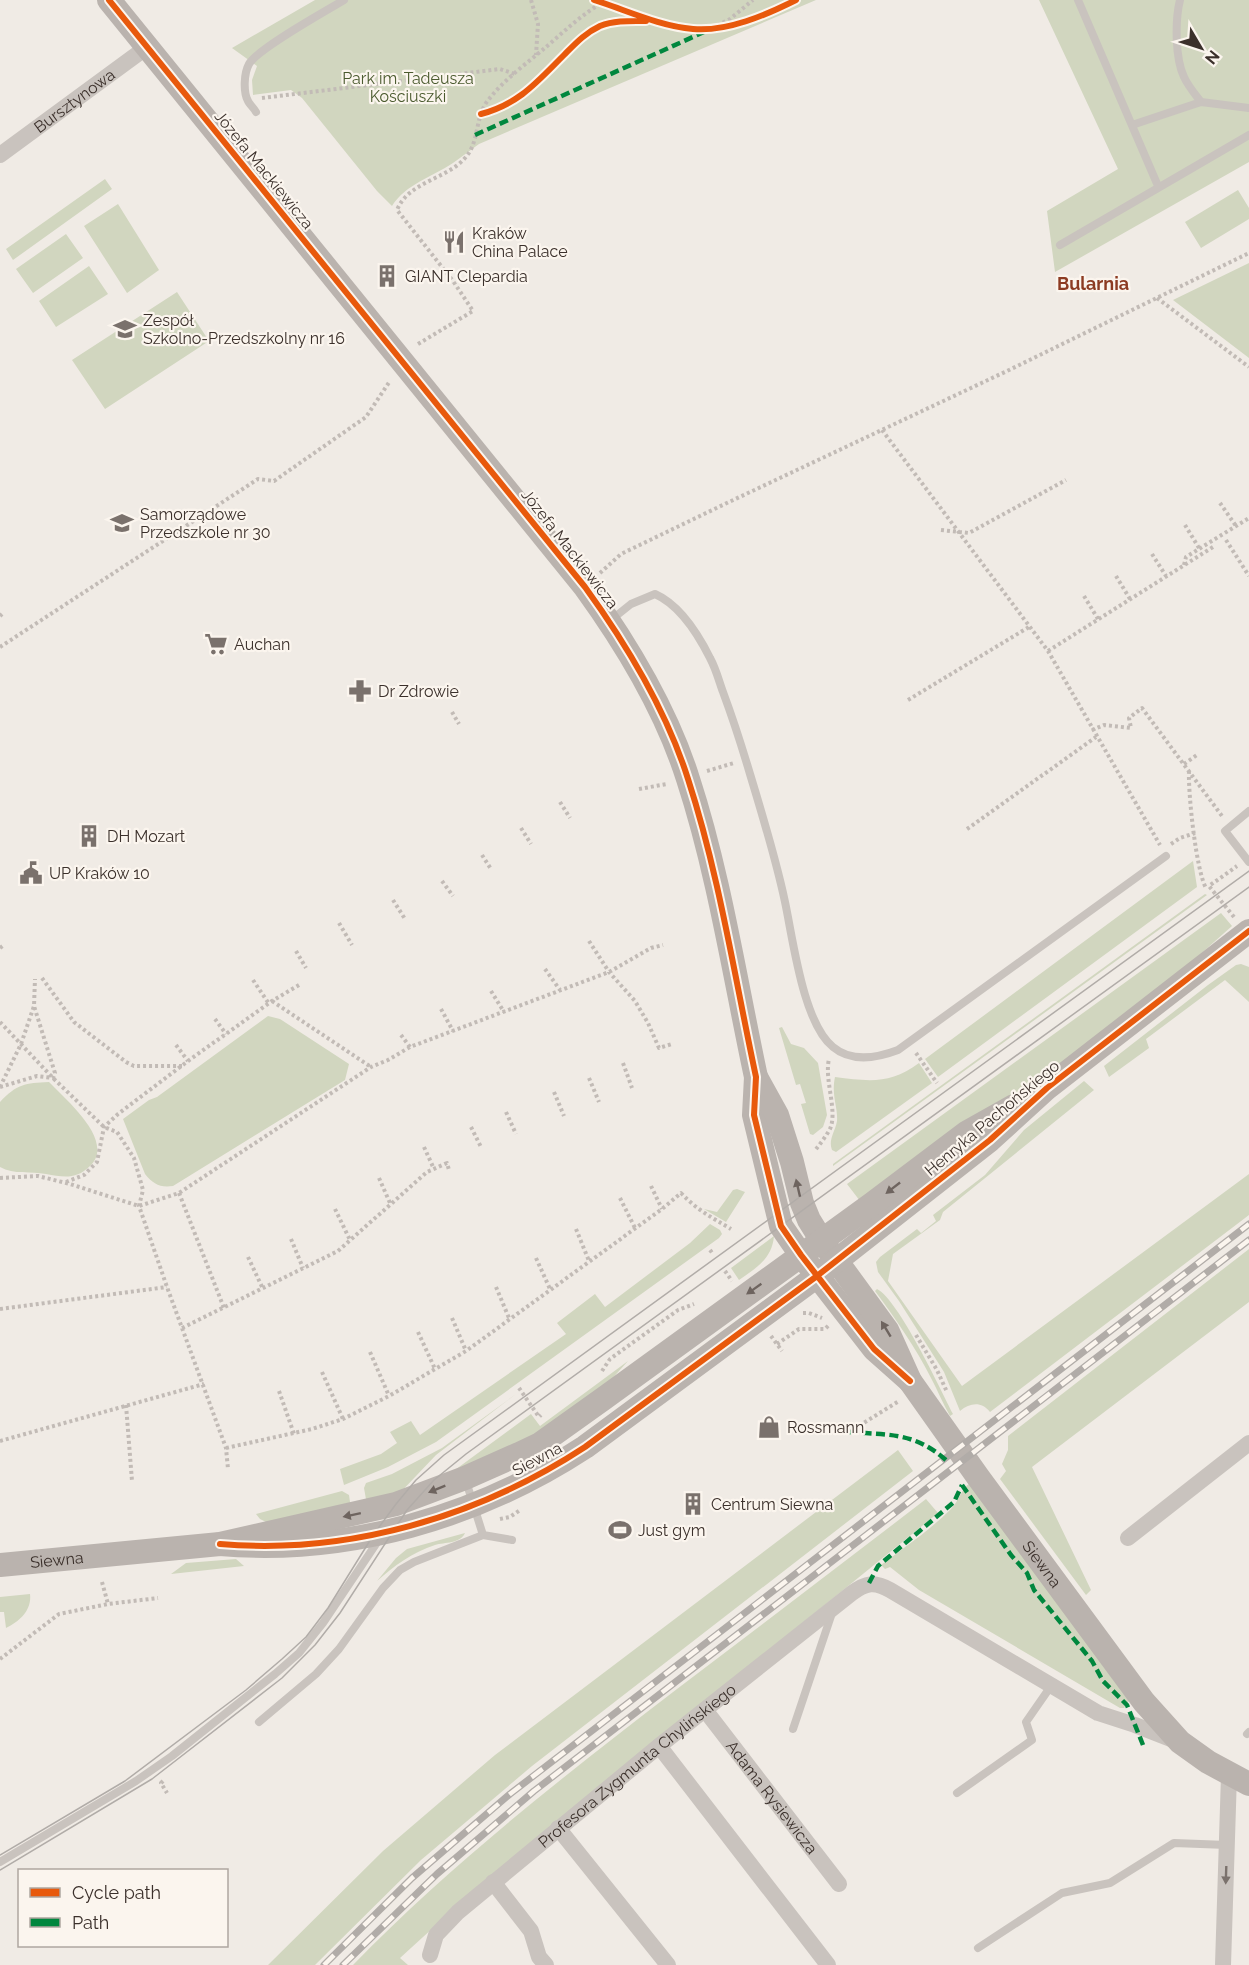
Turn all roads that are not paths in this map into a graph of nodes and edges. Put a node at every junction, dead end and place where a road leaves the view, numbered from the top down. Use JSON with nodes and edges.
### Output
{"nodes":[{"id":1,"x":109,"y":0,"type":"edge"},
{"id":2,"x":344,"y":0,"type":"edge"},
{"id":3,"x":1078,"y":0,"type":"edge"},
{"id":4,"x":1180,"y":0,"type":"edge"},
{"id":5,"x":147,"y":47,"type":"junction"},
{"id":6,"x":1201,"y":102,"type":"junction"},
{"id":7,"x":1249,"y":108,"type":"edge"},
{"id":8,"x":256,"y":112,"type":"dead end"},
{"id":9,"x":1132,"y":125,"type":"junction"},
{"id":10,"x":1249,"y":135,"type":"edge"},
{"id":11,"x":0,"y":155,"type":"edge"},
{"id":12,"x":1158,"y":186,"type":"junction"},
{"id":13,"x":1060,"y":245,"type":"dead end"},
{"id":14,"x":610,"y":621,"type":"junction"},
{"id":15,"x":1249,"y":811,"type":"edge"},
{"id":16,"x":1166,"y":856,"type":"road end"},
{"id":17,"x":1245,"y":863,"type":"edge"},
{"id":18,"x":1243,"y":926,"type":"edge"},
{"id":19,"x":756,"y":1077,"type":"junction"},
{"id":20,"x":1047,"y":1088,"type":"junction"},
{"id":21,"x":822,"y":1241,"type":"junction"},
{"id":22,"x":801,"y":1255,"type":"junction"},
{"id":23,"x":837,"y":1261,"type":"junction"},
{"id":24,"x":817,"y":1276,"type":"junction"},
{"id":25,"x":901,"y":1392,"type":"junction"},
{"id":26,"x":1249,"y":1443,"type":"edge"},
{"id":27,"x":465,"y":1478,"type":"junction"},
{"id":28,"x":474,"y":1504,"type":"junction"},
{"id":29,"x":396,"y":1517,"type":"junction"},
{"id":30,"x":483,"y":1535,"type":"junction"},
{"id":31,"x":1128,"y":1538,"type":"dead end"},
{"id":32,"x":512,"y":1540,"type":"dead end"},
{"id":33,"x":220,"y":1544,"type":"junction"},
{"id":34,"x":0,"y":1565,"type":"edge"},
{"id":35,"x":869,"y":1583,"type":"joint"},
{"id":36,"x":834,"y":1607,"type":"junction"},
{"id":37,"x":1051,"y":1686,"type":"junction"},
{"id":38,"x":705,"y":1710,"type":"junction"},
{"id":39,"x":259,"y":1722,"type":"dead end"},
{"id":40,"x":793,"y":1729,"type":"dead end"},
{"id":41,"x":1180,"y":1742,"type":"junction"},
{"id":42,"x":659,"y":1746,"type":"junction"},
{"id":43,"x":1239,"y":1780,"type":"edge"},
{"id":44,"x":957,"y":1793,"type":"dead end"},
{"id":45,"x":558,"y":1828,"type":"junction"},
{"id":46,"x":1227,"y":1845,"type":"junction"},
{"id":47,"x":0,"y":1862,"type":"edge"},
{"id":48,"x":493,"y":1882,"type":"junction"},
{"id":49,"x":839,"y":1884,"type":"dead end"},
{"id":50,"x":978,"y":1948,"type":"dead end"},
{"id":51,"x":432,"y":1957,"type":"dead end"},
{"id":52,"x":546,"y":1965,"type":"edge"},
{"id":53,"x":668,"y":1965,"type":"edge"},
{"id":54,"x":828,"y":1965,"type":"edge"},
{"id":55,"x":1223,"y":1965,"type":"edge"}],
"edges":[{"from":1,"to":5,"type":"street","name":"Józefa Mackiewicza"},
{"from":2,"to":8,"type":"lane"},
{"from":3,"to":9,"type":"lane"},
{"from":4,"to":6,"type":"lane"},
{"from":5,"to":11,"type":"street","name":"Bursztynowa"},
{"from":5,"to":14,"type":"street","name":"Józefa Mackiewicza"},
{"from":6,"to":7,"type":"lane"},
{"from":6,"to":9,"type":"lane"},
{"from":9,"to":12,"type":"lane"},
{"from":10,"to":12,"type":"lane"},
{"from":12,"to":13,"type":"lane"},
{"from":14,"to":16,"type":"lane"},
{"from":14,"to":19,"type":"street","name":"Józefa Mackiewicza"},
{"from":15,"to":17,"type":"lane"},
{"from":18,"to":20,"type":"street","name":"Henryka Pachońskiego"},
{"from":21,"to":19,"type":"street","name":"Józefa Mackiewicza","one_way":true},
{"from":19,"to":22,"type":"street","name":"Józefa Mackiewicza"},
{"from":20,"to":21,"type":"street","name":"Henryka Pachońskiego","one_way":true},
{"from":20,"to":23,"type":"street","name":"Henryka Pachońskiego"},
{"from":21,"to":22,"type":"street","name":"Siewna"},
{"from":21,"to":23,"type":"street","name":"Siewna"},
{"from":22,"to":24,"type":"street","name":"Siewna"},
{"from":22,"to":27,"type":"street","name":"Siewna","one_way":true},
{"from":23,"to":24,"type":"street","name":"Siewna"},
{"from":25,"to":23,"type":"street","name":"Siewna","one_way":true},
{"from":24,"to":25,"type":"street","name":"Siewna"},
{"from":24,"to":28,"type":"street","name":"Siewna"},
{"from":25,"to":41,"type":"street","name":"Siewna"},
{"from":26,"to":31,"type":"street"},
{"from":27,"to":28,"type":"lane"},
{"from":27,"to":29,"type":"street","name":"Siewna","one_way":true},
{"from":28,"to":29,"type":"street","name":"Siewna"},
{"from":28,"to":30,"type":"lane"},
{"from":29,"to":33,"type":"street","name":"Siewna","one_way":true},
{"from":29,"to":33,"type":"street","name":"Siewna"},
{"from":29,"to":47,"type":"lane"},
{"from":30,"to":32,"type":"lane"},
{"from":30,"to":39,"type":"lane"},
{"from":33,"to":34,"type":"street","name":"Siewna"},
{"from":35,"to":36,"type":"street","name":"Profesora Zygmunta Chylińskiego"},
{"from":35,"to":37,"type":"street","name":"Siewna"},
{"from":36,"to":38,"type":"street","name":"Profesora Zygmunta Chylińskiego"},
{"from":36,"to":40,"type":"lane"},
{"from":37,"to":41,"type":"street","name":"Siewna"},
{"from":37,"to":44,"type":"lane"},
{"from":38,"to":42,"type":"street","name":"Profesora Zygmunta Chylińskiego"},
{"from":38,"to":49,"type":"street","name":"Adama Rysiewicza"},
{"from":41,"to":43,"type":"street","name":"Siewna"},
{"from":42,"to":45,"type":"street","name":"Profesora Zygmunta Chylińskiego"},
{"from":42,"to":54,"type":"street"},
{"from":43,"to":46,"type":"street"},
{"from":45,"to":48,"type":"street","name":"Profesora Zygmunta Chylińskiego"},
{"from":45,"to":53,"type":"street"},
{"from":46,"to":50,"type":"lane"},
{"from":46,"to":55,"type":"street","one_way":true},
{"from":48,"to":51,"type":"street","name":"Profesora Zygmunta Chylińskiego"},
{"from":48,"to":52,"type":"street"}]}
